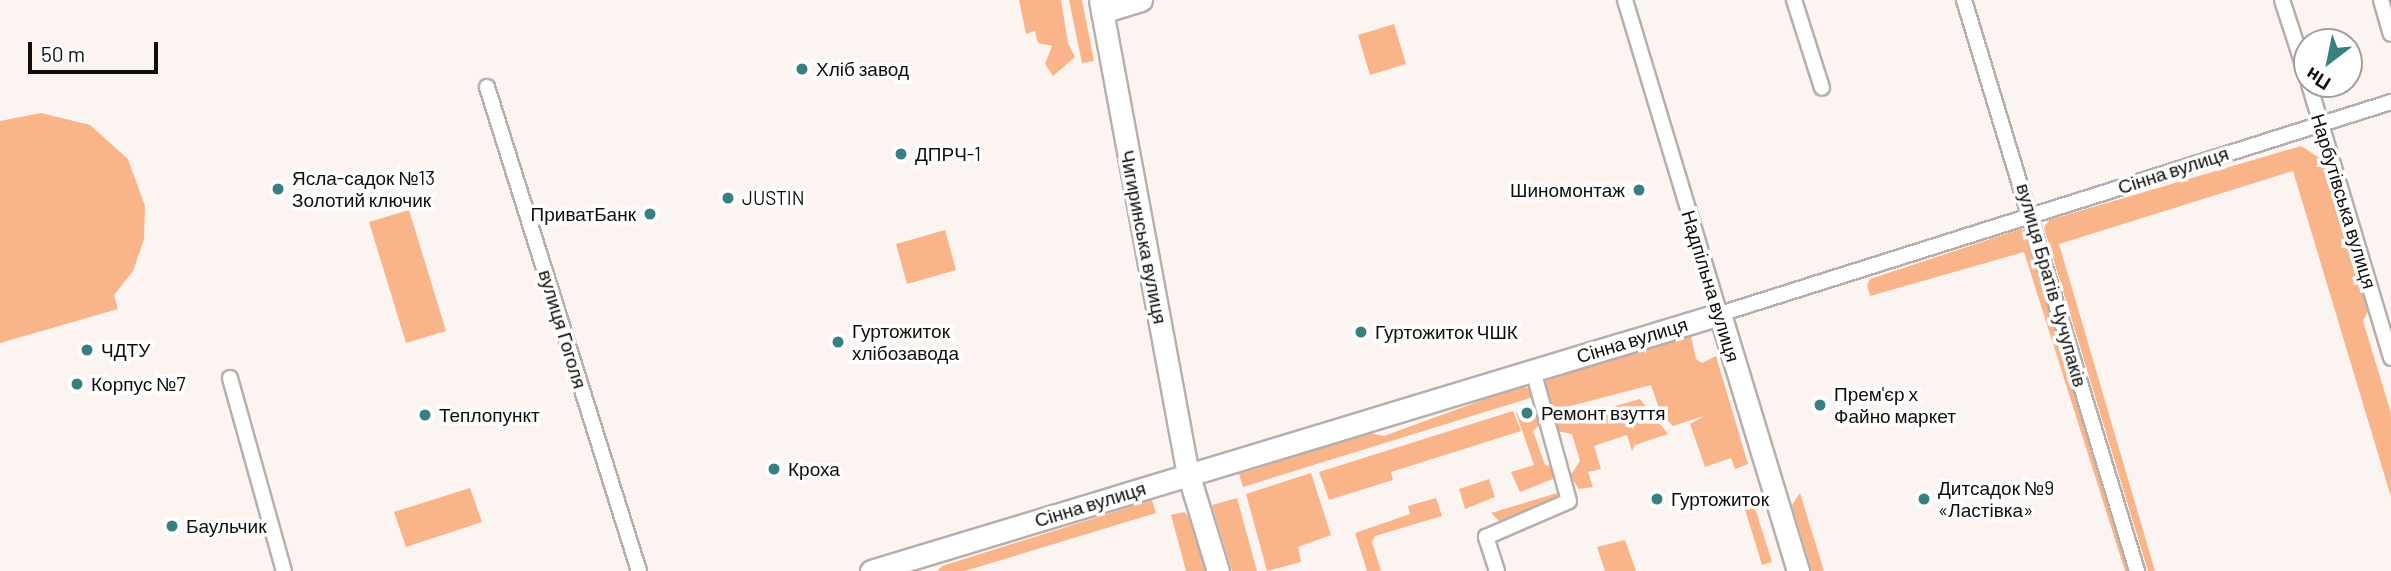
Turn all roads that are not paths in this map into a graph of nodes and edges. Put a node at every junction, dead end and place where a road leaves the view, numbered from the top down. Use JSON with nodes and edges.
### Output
{"nodes":[{"id":1,"x":1141,"y":0,"type":"edge"},
{"id":2,"x":1625,"y":0,"type":"edge"},
{"id":3,"x":1794,"y":0,"type":"edge"},
{"id":4,"x":1964,"y":0,"type":"edge"},
{"id":5,"x":2282,"y":0,"type":"edge"},
{"id":6,"x":2381,"y":0,"type":"edge"},
{"id":7,"x":1101,"y":6,"type":"edge"},
{"id":8,"x":2293,"y":34,"type":"edge"},
{"id":9,"x":2391,"y":34,"type":"edge"},
{"id":10,"x":486,"y":87,"type":"dead end"},
{"id":11,"x":1822,"y":88,"type":"dead end"},
{"id":12,"x":2313,"y":98,"type":"edge"},
{"id":13,"x":2391,"y":102,"type":"edge"},
{"id":14,"x":2320,"y":124,"type":"junction"},
{"id":15,"x":2031,"y":215,"type":"junction"},
{"id":16,"x":1720,"y":314,"type":"junction"},
{"id":17,"x":2391,"y":358,"type":"edge"},
{"id":18,"x":1533,"y":370,"type":"junction"},
{"id":19,"x":230,"y":378,"type":"dead end"},
{"id":20,"x":1188,"y":473,"type":"junction"},
{"id":21,"x":924,"y":563,"type":"edge"},
{"id":22,"x":285,"y":571,"type":"edge"},
{"id":23,"x":639,"y":571,"type":"edge"},
{"id":24,"x":872,"y":571,"type":"edge"},
{"id":25,"x":1218,"y":571,"type":"edge"},
{"id":26,"x":1497,"y":571,"type":"edge"},
{"id":27,"x":1798,"y":571,"type":"edge"},
{"id":28,"x":2137,"y":571,"type":"edge"}],
"edges":[{"from":1,"to":7,"type":"main road"},
{"from":2,"to":16,"type":"street","name":"Надпільна вулиця"},
{"from":3,"to":11,"type":"street"},
{"from":4,"to":15,"type":"street","name":"вулиця Братів Чучупаків"},
{"from":5,"to":8,"type":"street"},
{"from":6,"to":9,"type":"street"},
{"from":7,"to":20,"type":"main road","name":"Чигиринська вулиця"},
{"from":10,"to":23,"type":"street","name":"вулиця Гоголя"},
{"from":12,"to":14,"type":"street","name":"Нарбутівська вулиця"},
{"from":13,"to":14,"type":"street","name":"Сінна вулиця"},
{"from":14,"to":15,"type":"street","name":"Сінна вулиця"},
{"from":14,"to":17,"type":"street","name":"Нарбутівська вулиця"},
{"from":15,"to":16,"type":"street","name":"Сінна вулиця"},
{"from":15,"to":28,"type":"street","name":"вулиця Братів Чучупаків"},
{"from":16,"to":18,"type":"main road","name":"Сінна вулиця"},
{"from":16,"to":27,"type":"main road","name":"Надпільна вулиця"},
{"from":18,"to":20,"type":"main road","name":"Сінна вулиця"},
{"from":18,"to":26,"type":"street"},
{"from":19,"to":22,"type":"street"},
{"from":20,"to":21,"type":"main road","name":"Сінна вулиця"},
{"from":20,"to":25,"type":"main road","name":"Чигиринська вулиця"},
{"from":21,"to":24,"type":"main road","name":"Сінна вулиця"}]}
